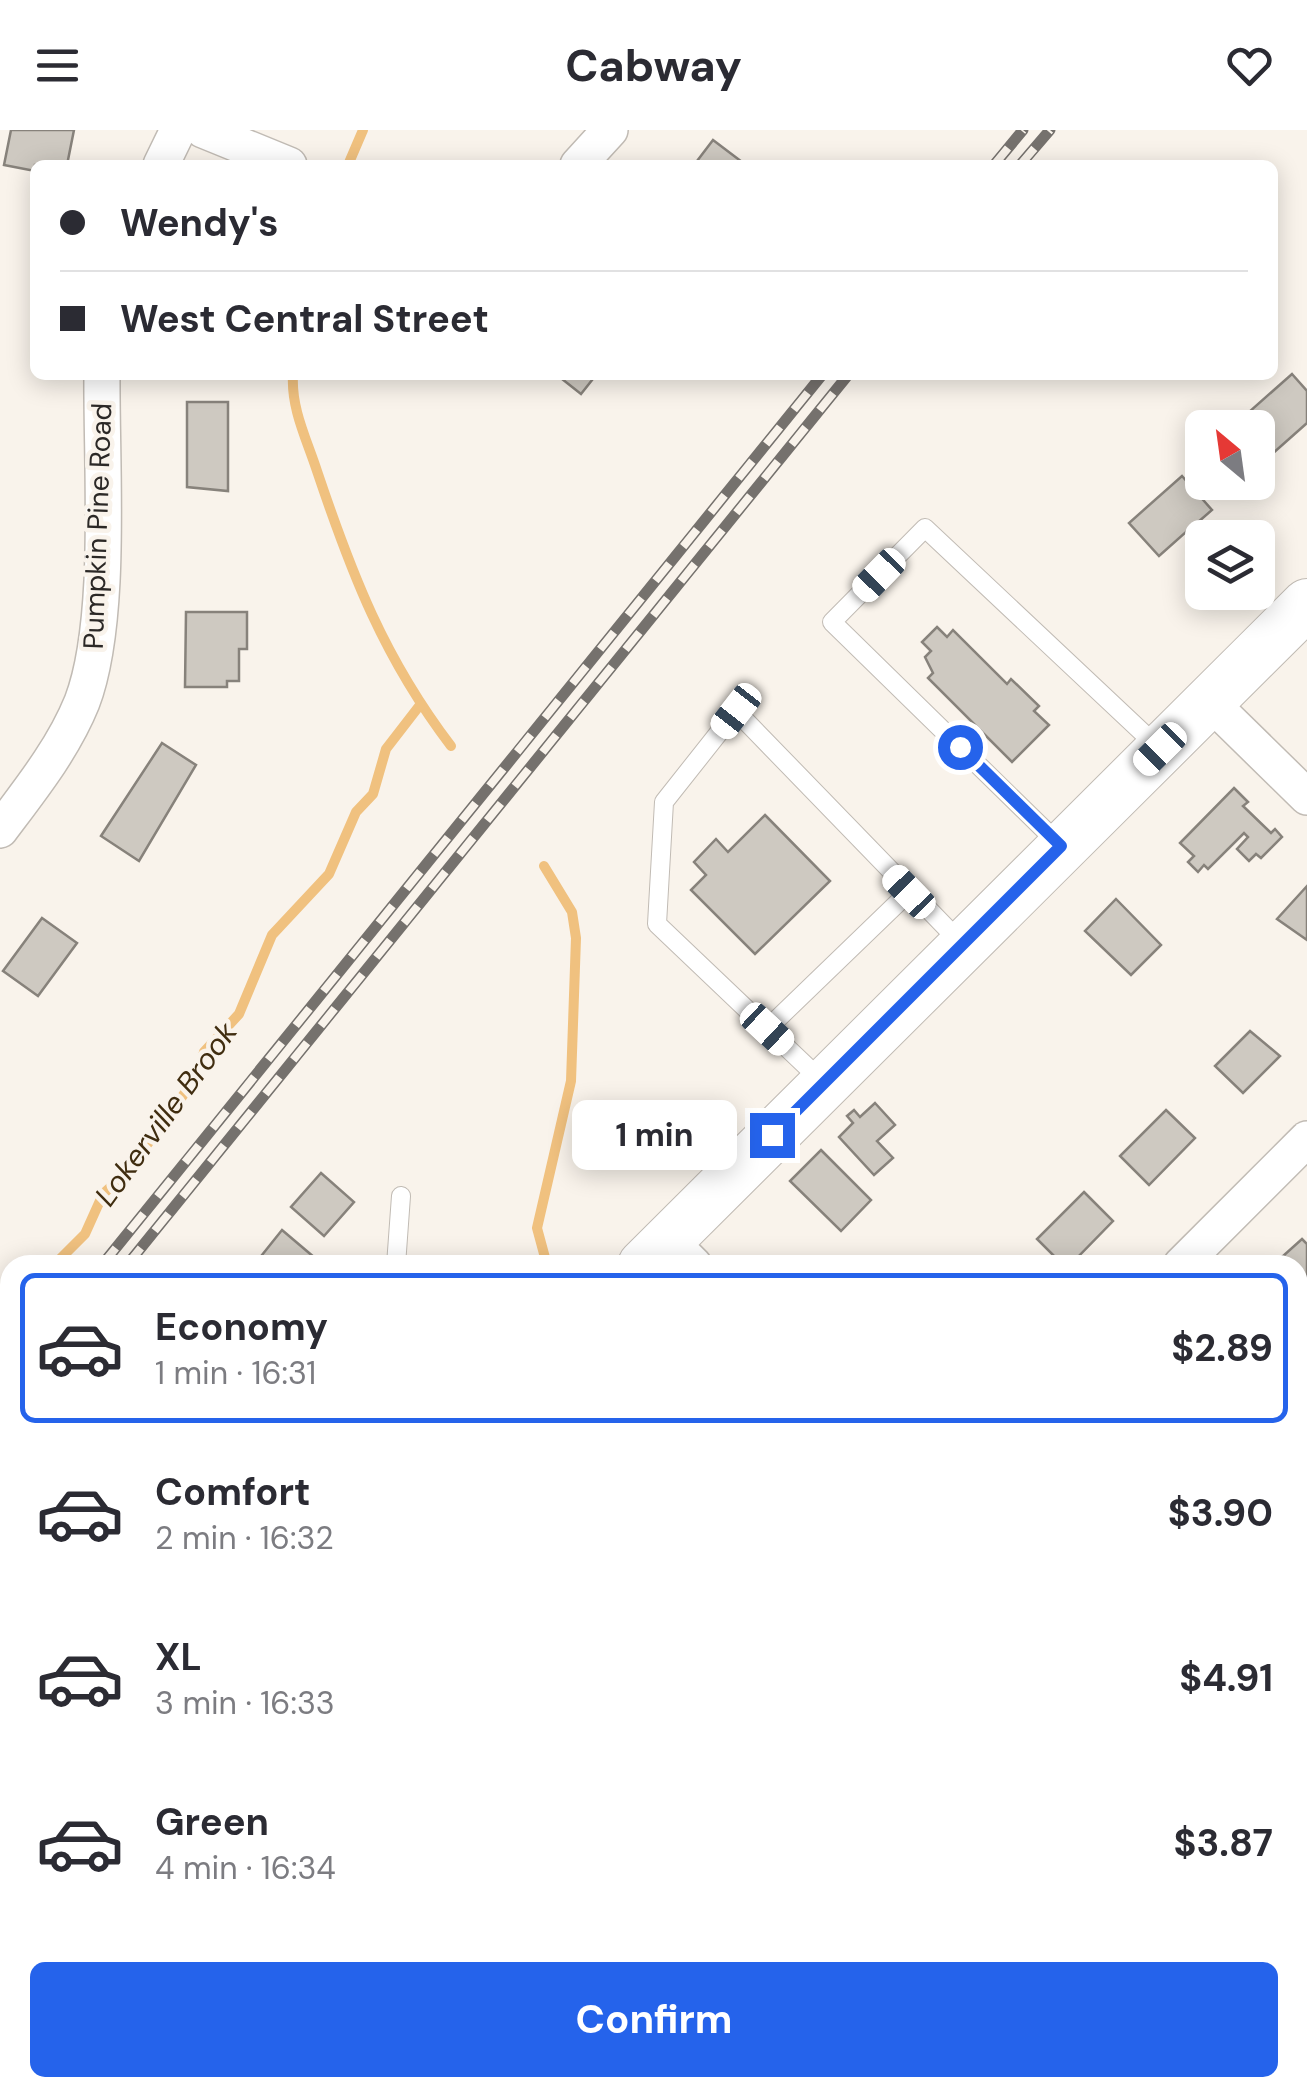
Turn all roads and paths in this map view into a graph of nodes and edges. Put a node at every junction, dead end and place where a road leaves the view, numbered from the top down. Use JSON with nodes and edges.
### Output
{"nodes":[{"id":1,"x":178,"y":130,"type":"edge"},
{"id":2,"x":203,"y":130,"type":"edge"},
{"id":3,"x":610,"y":130,"type":"edge"},
{"id":4,"x":163,"y":160,"type":"edge"},
{"id":5,"x":277,"y":160,"type":"edge"},
{"id":6,"x":583,"y":160,"type":"edge"},
{"id":7,"x":102,"y":380,"type":"edge"},
{"id":8,"x":1307,"y":604,"type":"edge"},
{"id":9,"x":1208,"y":700,"type":"junction"},
{"id":10,"x":1160,"y":749,"type":"junction"},
{"id":11,"x":1307,"y":797,"type":"edge"},
{"id":12,"x":0,"y":830,"type":"edge"},
{"id":13,"x":1061,"y":846,"type":"junction"},
{"id":14,"x":909,"y":892,"type":"junction"},
{"id":15,"x":962,"y":945,"type":"junction"},
{"id":16,"x":767,"y":1029,"type":"junction"},
{"id":17,"x":824,"y":1082,"type":"junction"},
{"id":18,"x":1307,"y":1138,"type":"edge"},
{"id":19,"x":401,"y":1196,"type":"dead end"},
{"id":20,"x":397,"y":1255,"type":"edge"},
{"id":21,"x":669,"y":1255,"type":"edge"},
{"id":22,"x":1191,"y":1255,"type":"edge"}],
"edges":[{"from":1,"to":4,"type":"street"},
{"from":2,"to":5,"type":"street"},
{"from":3,"to":6,"type":"street"},
{"from":7,"to":12,"type":"street","name":"Pumpkin Pine Road"},
{"from":8,"to":9,"type":"main road"},
{"from":9,"to":10,"type":"main road"},
{"from":9,"to":11,"type":"street"},
{"from":10,"to":13,"type":"main road"},
{"from":10,"to":13,"type":"lane"},
{"from":13,"to":15,"type":"main road"},
{"from":14,"to":15,"type":"lane"},
{"from":14,"to":16,"type":"lane"},
{"from":14,"to":16,"type":"lane"},
{"from":15,"to":17,"type":"main road"},
{"from":16,"to":17,"type":"lane"},
{"from":17,"to":21,"type":"main road"},
{"from":18,"to":22,"type":"street"},
{"from":19,"to":20,"type":"lane"}]}
